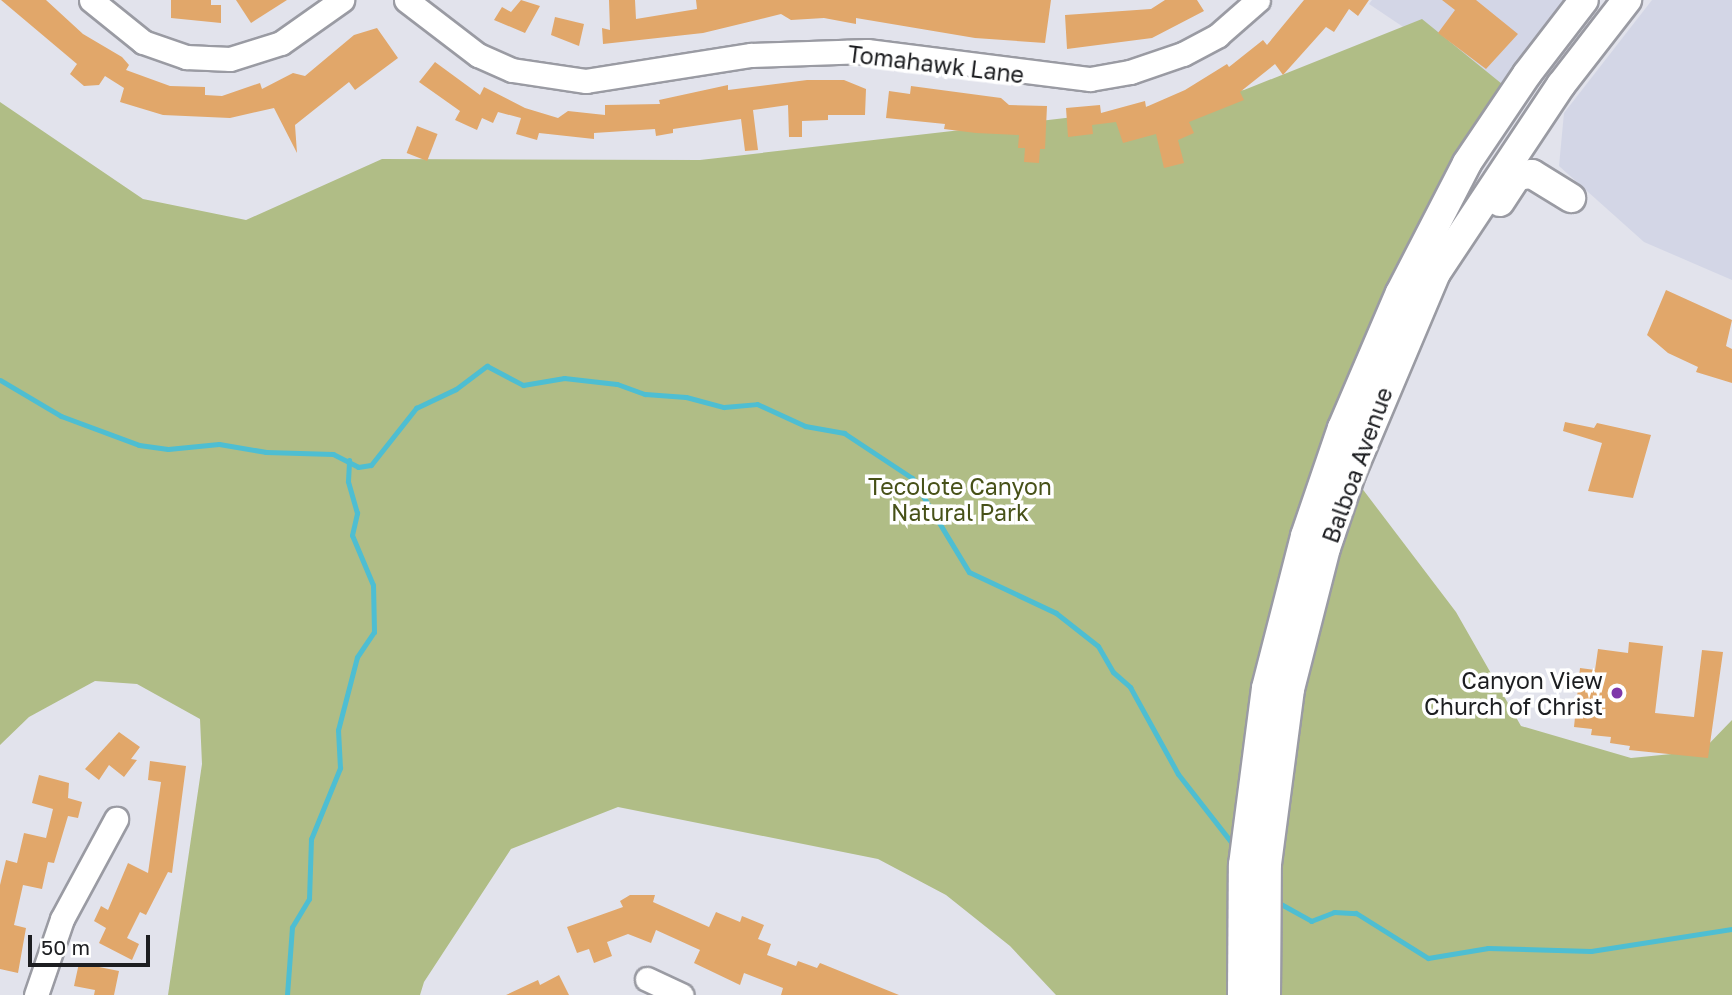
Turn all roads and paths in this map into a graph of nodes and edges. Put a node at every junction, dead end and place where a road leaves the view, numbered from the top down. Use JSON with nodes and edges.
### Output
{"nodes":[{"id":1,"x":90,"y":0,"type":"edge"},
{"id":2,"x":342,"y":0,"type":"edge"},
{"id":3,"x":406,"y":0,"type":"edge"},
{"id":4,"x":1258,"y":0,"type":"edge"},
{"id":5,"x":1584,"y":0,"type":"edge"},
{"id":6,"x":1626,"y":0,"type":"edge"},
{"id":7,"x":1542,"y":112,"type":"junction"},
{"id":8,"x":1360,"y":451,"type":"junction"},
{"id":9,"x":116,"y":819,"type":"dead end"},
{"id":10,"x":647,"y":979,"type":"dead end"},
{"id":11,"x":36,"y":995,"type":"edge"},
{"id":12,"x":682,"y":995,"type":"edge"},
{"id":13,"x":1242,"y":995,"type":"edge"},
{"id":14,"x":1266,"y":995,"type":"edge"}],
"edges":[{"from":1,"to":2,"type":"street"},
{"from":3,"to":4,"type":"street","name":"Tomahawk Lane"},
{"from":5,"to":13,"type":"main road","name":"Balboa Avenue"},
{"from":6,"to":7,"type":"main road","name":"Balboa Avenue"},
{"from":7,"to":8,"type":"main road","name":"Balboa Avenue"},
{"from":7,"to":8,"type":"main road"},
{"from":8,"to":14,"type":"main road","name":"Balboa Avenue"},
{"from":9,"to":11,"type":"street"},
{"from":10,"to":12,"type":"street"}]}
